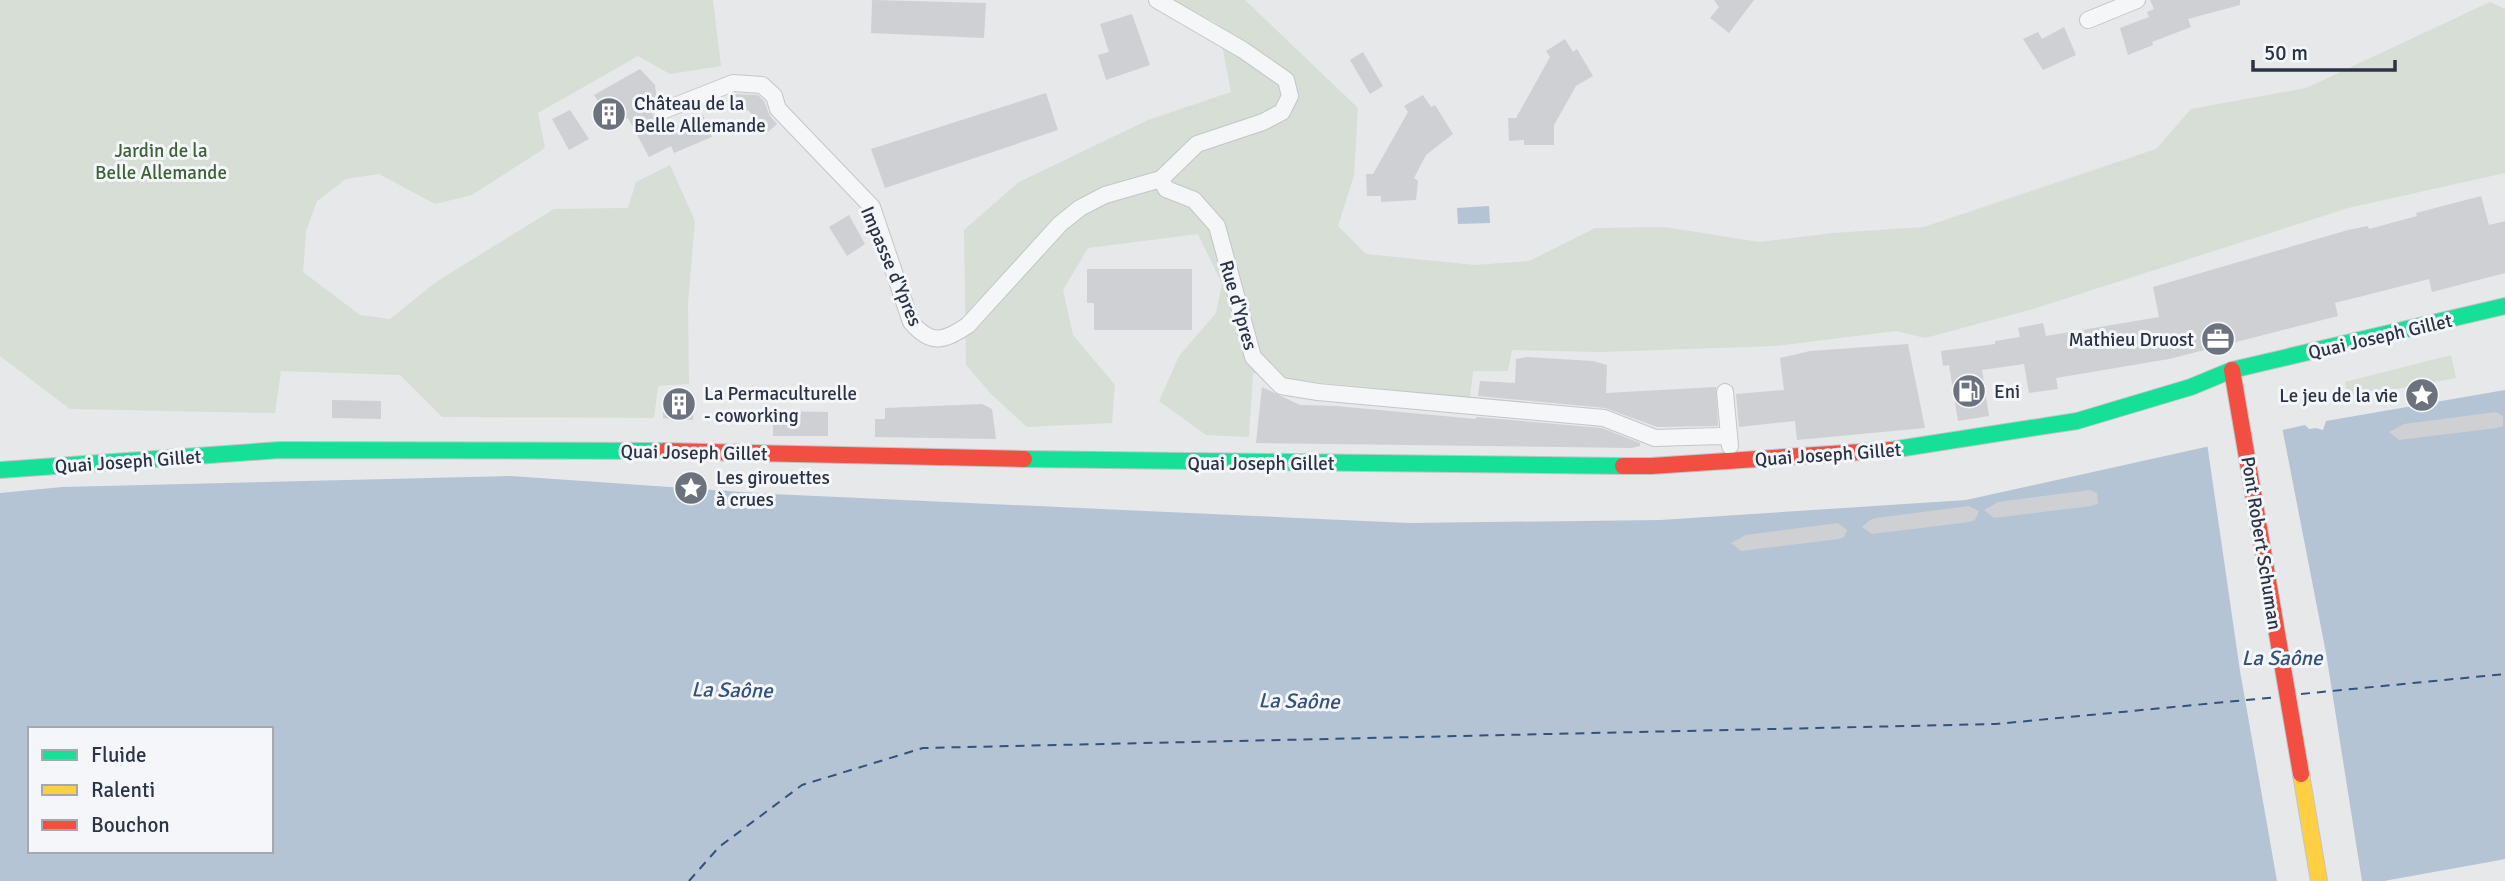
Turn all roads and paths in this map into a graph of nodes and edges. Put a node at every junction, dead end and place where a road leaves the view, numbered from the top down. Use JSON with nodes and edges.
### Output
{"nodes":[{"id":1,"x":1157,"y":0,"type":"edge"},
{"id":2,"x":2137,"y":0,"type":"edge"},
{"id":3,"x":2088,"y":20,"type":"dead end"},
{"id":4,"x":662,"y":111,"type":"dead end"},
{"id":5,"x":1160,"y":179,"type":"junction"},
{"id":6,"x":2505,"y":306,"type":"edge"},
{"id":7,"x":2232,"y":370,"type":"junction"},
{"id":8,"x":1725,"y":393,"type":"dead end"},
{"id":9,"x":1728,"y":438,"type":"junction"},
{"id":10,"x":1732,"y":461,"type":"junction"},
{"id":11,"x":0,"y":470,"type":"edge"},
{"id":12,"x":2319,"y":881,"type":"edge"}],
"edges":[{"from":1,"to":5,"type":"street"},
{"from":2,"to":3,"type":"street"},
{"from":4,"to":5,"type":"street","name":"Impasse d'Ypres"},
{"from":5,"to":9,"type":"street","name":"Rue d'Ypres"},
{"from":6,"to":7,"type":"main road","name":"Quai Joseph Gillet"},
{"from":7,"to":10,"type":"main road","name":"Quai Joseph Gillet"},
{"from":7,"to":12,"type":"main road","name":"Pont Robert Schuman"},
{"from":8,"to":9,"type":"street"},
{"from":9,"to":10,"type":"street"},
{"from":10,"to":11,"type":"main road","name":"Quai Joseph Gillet"}]}
